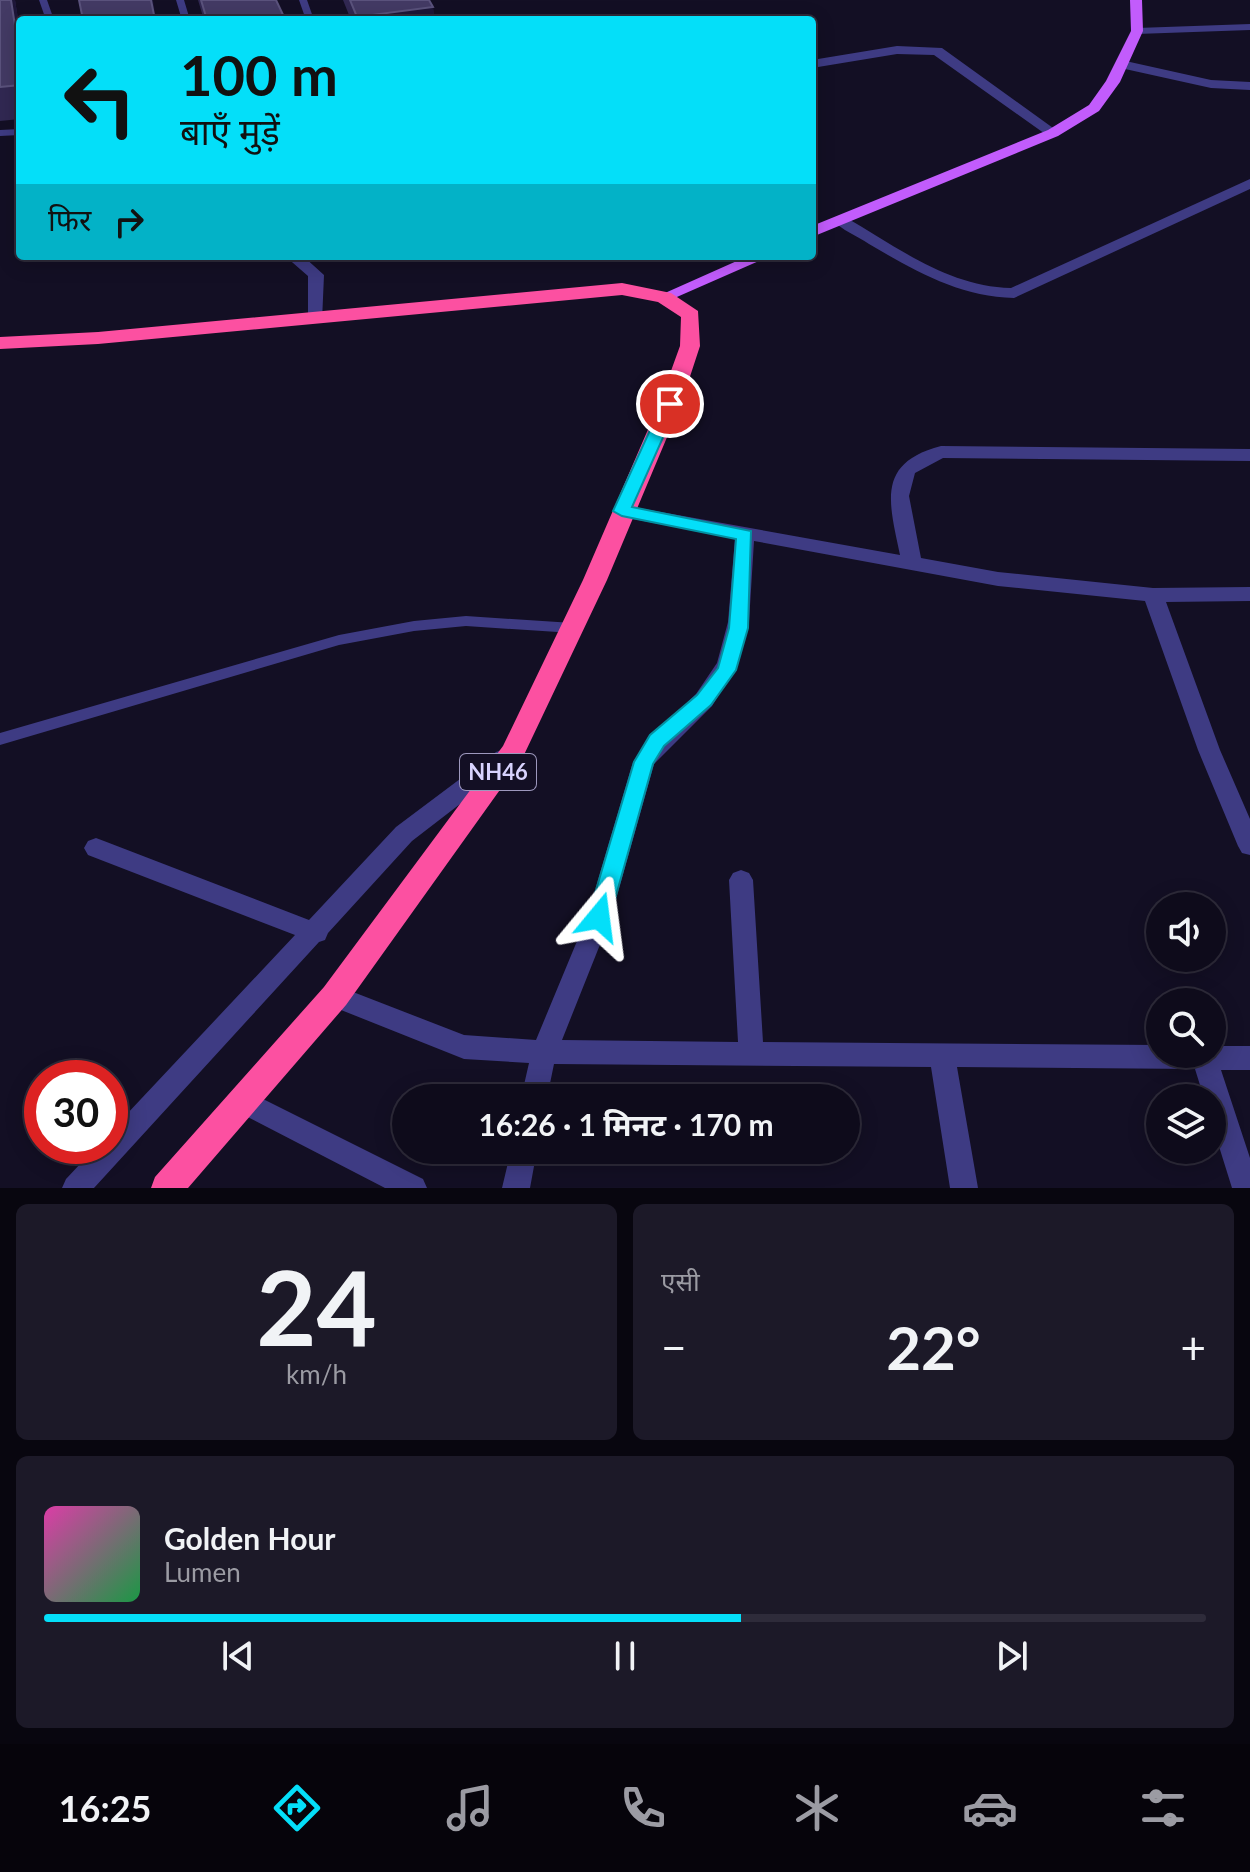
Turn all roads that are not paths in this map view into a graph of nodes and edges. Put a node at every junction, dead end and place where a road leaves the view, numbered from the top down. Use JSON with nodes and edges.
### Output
{"nodes":[{"id":1,"x":1136,"y":0,"type":"edge"},
{"id":2,"x":1250,"y":27,"type":"edge"},
{"id":3,"x":1137,"y":31,"type":"junction"},
{"id":4,"x":816,"y":63,"type":"edge"},
{"id":5,"x":1121,"y":64,"type":"junction"},
{"id":6,"x":1250,"y":86,"type":"edge"},
{"id":7,"x":1053,"y":133,"type":"junction"},
{"id":8,"x":1250,"y":183,"type":"edge"},
{"id":9,"x":840,"y":220,"type":"junction"},
{"id":10,"x":816,"y":230,"type":"edge"},
{"id":11,"x":298,"y":260,"type":"edge"},
{"id":12,"x":752,"y":260,"type":"edge"},
{"id":13,"x":664,"y":297,"type":"junction"},
{"id":14,"x":316,"y":317,"type":"junction"},
{"id":15,"x":0,"y":343,"type":"edge"},
{"id":16,"x":1250,"y":455,"type":"edge"},
{"id":17,"x":622,"y":511,"type":"junction"},
{"id":18,"x":745,"y":535,"type":"junction"},
{"id":19,"x":912,"y":564,"type":"junction"},
{"id":20,"x":1250,"y":594,"type":"edge"},
{"id":21,"x":1153,"y":595,"type":"junction"},
{"id":22,"x":573,"y":628,"type":"junction"},
{"id":23,"x":0,"y":739,"type":"edge"},
{"id":24,"x":513,"y":752,"type":"junction"},
{"id":25,"x":1250,"y":846,"type":"edge"},
{"id":26,"x":96,"y":848,"type":"dead end"},
{"id":27,"x":741,"y":880,"type":"dead end"},
{"id":28,"x":316,"y":933,"type":"junction"},
{"id":29,"x":335,"y":996,"type":"junction"},
{"id":30,"x":544,"y":1052,"type":"junction"},
{"id":31,"x":751,"y":1053,"type":"junction"},
{"id":32,"x":942,"y":1055,"type":"junction"},
{"id":33,"x":1146,"y":1057,"type":"edge"},
{"id":34,"x":1226,"y":1058,"type":"edge"},
{"id":35,"x":1250,"y":1058,"type":"edge"},
{"id":36,"x":1207,"y":1068,"type":"edge"},
{"id":37,"x":537,"y":1084,"type":"edge"},
{"id":38,"x":243,"y":1101,"type":"junction"},
{"id":39,"x":521,"y":1164,"type":"edge"},
{"id":40,"x":76,"y":1188,"type":"edge"},
{"id":41,"x":167,"y":1188,"type":"edge"},
{"id":42,"x":413,"y":1188,"type":"edge"},
{"id":43,"x":516,"y":1188,"type":"edge"},
{"id":44,"x":964,"y":1188,"type":"edge"},
{"id":45,"x":1246,"y":1188,"type":"edge"}],
"edges":[{"from":1,"to":3,"type":"main road"},
{"from":2,"to":3,"type":"lane"},
{"from":3,"to":5,"type":"main road"},
{"from":4,"to":7,"type":"street"},
{"from":5,"to":6,"type":"street"},
{"from":5,"to":7,"type":"main road"},
{"from":7,"to":9,"type":"main road"},
{"from":8,"to":9,"type":"street"},
{"from":9,"to":10,"type":"main road"},
{"from":11,"to":14,"type":"street"},
{"from":12,"to":13,"type":"main road"},
{"from":13,"to":14,"type":"highway"},
{"from":13,"to":17,"type":"highway","number":"NH46"},
{"from":14,"to":15,"type":"highway"},
{"from":16,"to":19,"type":"street"},
{"from":17,"to":18,"type":"street"},
{"from":17,"to":22,"type":"highway","number":"NH46"},
{"from":18,"to":19,"type":"street"},
{"from":18,"to":30,"type":"street"},
{"from":19,"to":21,"type":"street"},
{"from":20,"to":21,"type":"street"},
{"from":21,"to":25,"type":"street"},
{"from":22,"to":23,"type":"lane"},
{"from":22,"to":24,"type":"highway","number":"NH46"},
{"from":24,"to":28,"type":"street"},
{"from":24,"to":29,"type":"highway","number":"NH46"},
{"from":26,"to":28,"type":"street"},
{"from":27,"to":31,"type":"street"},
{"from":28,"to":40,"type":"street"},
{"from":29,"to":30,"type":"street"},
{"from":29,"to":38,"type":"highway","number":"NH46"},
{"from":30,"to":31,"type":"street"},
{"from":30,"to":37,"type":"street"},
{"from":31,"to":32,"type":"street"},
{"from":32,"to":33,"type":"street"},
{"from":32,"to":44,"type":"street"},
{"from":34,"to":35,"type":"street"},
{"from":36,"to":45,"type":"street"},
{"from":38,"to":41,"type":"highway","number":"NH46"},
{"from":38,"to":42,"type":"street"},
{"from":39,"to":43,"type":"street"}]}
